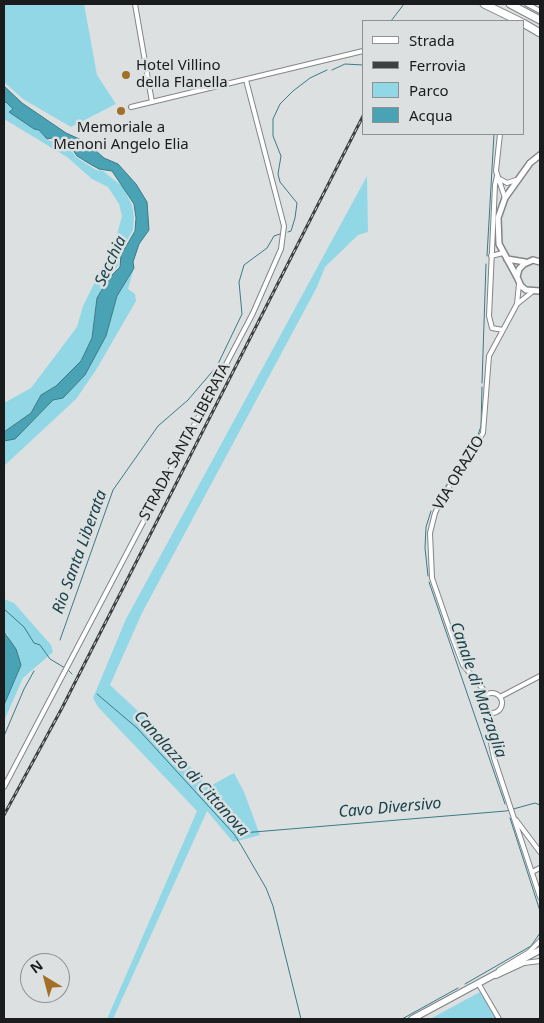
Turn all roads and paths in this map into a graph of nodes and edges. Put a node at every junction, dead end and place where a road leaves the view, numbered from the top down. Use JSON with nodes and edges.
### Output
{"nodes":[{"id":1,"x":135,"y":4,"type":"edge"},
{"id":2,"x":484,"y":4,"type":"edge"},
{"id":3,"x":510,"y":4,"type":"edge"},
{"id":4,"x":527,"y":4,"type":"edge"},
{"id":5,"x":535,"y":4,"type":"edge"},
{"id":6,"x":539,"y":10,"type":"edge"},
{"id":7,"x":517,"y":20,"type":"edge"},
{"id":8,"x":540,"y":20,"type":"edge"},
{"id":9,"x":524,"y":25,"type":"edge"},
{"id":10,"x":540,"y":33,"type":"edge"},
{"id":11,"x":362,"y":51,"type":"edge"},
{"id":12,"x":246,"y":80,"type":"junction"},
{"id":13,"x":152,"y":102,"type":"junction"},
{"id":14,"x":131,"y":107,"type":"dead end"},
{"id":15,"x":500,"y":135,"type":"edge"},
{"id":16,"x":540,"y":155,"type":"edge"},
{"id":17,"x":497,"y":176,"type":"junction"},
{"id":18,"x":518,"y":179,"type":"junction"},
{"id":19,"x":505,"y":198,"type":"junction"},
{"id":20,"x":491,"y":256,"type":"junction"},
{"id":21,"x":504,"y":256,"type":"junction"},
{"id":22,"x":527,"y":262,"type":"junction"},
{"id":23,"x":540,"y":262,"type":"edge"},
{"id":24,"x":517,"y":277,"type":"junction"},
{"id":25,"x":519,"y":283,"type":"junction"},
{"id":26,"x":540,"y":291,"type":"edge"},
{"id":27,"x":532,"y":292,"type":"junction"},
{"id":28,"x":517,"y":304,"type":"junction"},
{"id":29,"x":503,"y":330,"type":"junction"},
{"id":30,"x":540,"y":676,"type":"edge"},
{"id":31,"x":487,"y":694,"type":"junction"},
{"id":32,"x":500,"y":698,"type":"junction"},
{"id":33,"x":491,"y":713,"type":"junction"},
{"id":34,"x":4,"y":787,"type":"edge"},
{"id":35,"x":513,"y":815,"type":"junction"},
{"id":36,"x":540,"y":852,"type":"edge"},
{"id":37,"x":540,"y":868,"type":"edge"},
{"id":38,"x":532,"y":872,"type":"junction"},
{"id":39,"x":540,"y":897,"type":"edge"},
{"id":40,"x":540,"y":941,"type":"edge"},
{"id":41,"x":540,"y":950,"type":"edge"},
{"id":42,"x":540,"y":961,"type":"edge"},
{"id":43,"x":489,"y":978,"type":"junction"},
{"id":44,"x":478,"y":983,"type":"junction"},
{"id":45,"x":412,"y":1019,"type":"edge"},
{"id":46,"x":499,"y":1019,"type":"edge"}],
"edges":[{"from":1,"to":13,"type":"street"},
{"from":2,"to":7,"type":"highway"},
{"from":3,"to":8,"type":"highway"},
{"from":4,"to":6,"type":"street"},
{"from":5,"to":6,"type":"street"},
{"from":9,"to":10,"type":"highway"},
{"from":11,"to":12,"type":"street"},
{"from":12,"to":13,"type":"street"},
{"from":12,"to":34,"type":"street","name":"STRADA SANTA LIBERATA"},
{"from":13,"to":14,"type":"street"},
{"from":15,"to":17,"type":"street"},
{"from":16,"to":18,"type":"street"},
{"from":17,"to":18,"type":"street"},
{"from":17,"to":19,"type":"street"},
{"from":17,"to":20,"type":"street"},
{"from":18,"to":19,"type":"street"},
{"from":19,"to":21,"type":"street"},
{"from":20,"to":21,"type":"street"},
{"from":20,"to":29,"type":"street"},
{"from":21,"to":22,"type":"street"},
{"from":21,"to":24,"type":"street"},
{"from":22,"to":23,"type":"street"},
{"from":22,"to":24,"type":"street"},
{"from":24,"to":25,"type":"street"},
{"from":25,"to":27,"type":"street"},
{"from":25,"to":28,"type":"street","name":"VIA ORAZIO"},
{"from":26,"to":27,"type":"street"},
{"from":27,"to":28,"type":"street","name":"VIA ORAZIO"},
{"from":28,"to":29,"type":"street","name":"VIA ORAZIO"},
{"from":29,"to":31,"type":"street","name":"VIA ORAZIO"},
{"from":30,"to":32,"type":"street"},
{"from":31,"to":32,"type":"street"},
{"from":31,"to":33,"type":"street"},
{"from":32,"to":33,"type":"street"},
{"from":33,"to":35,"type":"street"},
{"from":35,"to":36,"type":"street"},
{"from":35,"to":38,"type":"street"},
{"from":37,"to":38,"type":"street"},
{"from":38,"to":39,"type":"street"},
{"from":40,"to":43,"type":"street"},
{"from":41,"to":43,"type":"main road"},
{"from":42,"to":43,"type":"street"},
{"from":43,"to":44,"type":"main road"},
{"from":44,"to":45,"type":"main road"},
{"from":44,"to":46,"type":"street"}]}
